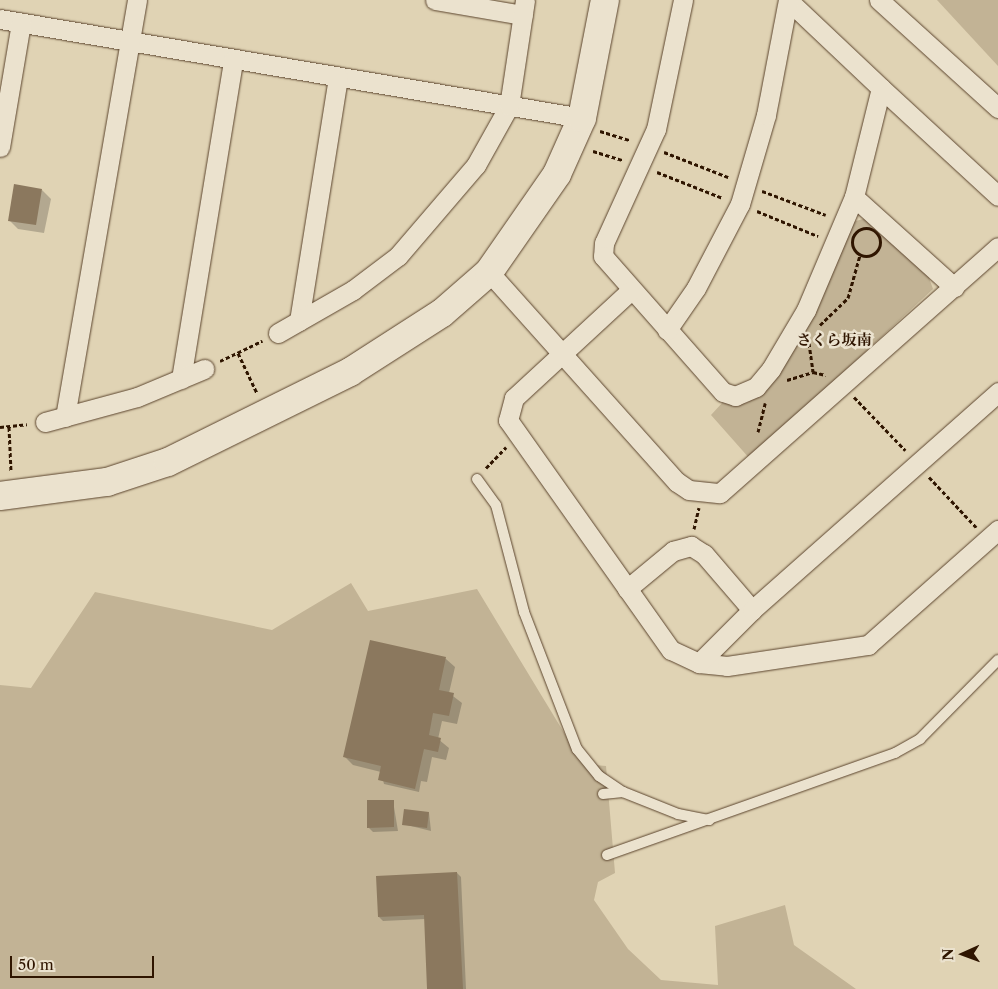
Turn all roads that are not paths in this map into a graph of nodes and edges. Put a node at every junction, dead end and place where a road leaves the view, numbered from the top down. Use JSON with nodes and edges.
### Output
{"nodes":[{"id":1,"x":137,"y":0,"type":"edge"},
{"id":2,"x":435,"y":0,"type":"edge"},
{"id":3,"x":605,"y":0,"type":"edge"},
{"id":4,"x":683,"y":0,"type":"edge"},
{"id":5,"x":788,"y":0,"type":"edge"},
{"id":6,"x":879,"y":0,"type":"edge"},
{"id":7,"x":524,"y":8,"type":"edge"},
{"id":8,"x":0,"y":19,"type":"edge"},
{"id":9,"x":21,"y":23,"type":"junction"},
{"id":10,"x":129,"y":42,"type":"junction"},
{"id":11,"x":233,"y":60,"type":"junction"},
{"id":12,"x":338,"y":77,"type":"junction"},
{"id":13,"x":881,"y":88,"type":"junction"},
{"id":14,"x":509,"y":106,"type":"junction"},
{"id":15,"x":998,"y":108,"type":"edge"},
{"id":16,"x":582,"y":118,"type":"junction"},
{"id":17,"x":0,"y":148,"type":"edge"},
{"id":18,"x":998,"y":196,"type":"edge"},
{"id":19,"x":854,"y":197,"type":"junction"},
{"id":20,"x":998,"y":246,"type":"edge"},
{"id":21,"x":489,"y":272,"type":"junction"},
{"id":22,"x":954,"y":287,"type":"junction"},
{"id":23,"x":630,"y":291,"type":"junction"},
{"id":24,"x":299,"y":321,"type":"junction"},
{"id":25,"x":667,"y":330,"type":"junction"},
{"id":26,"x":278,"y":333,"type":"road end"},
{"id":27,"x":562,"y":354,"type":"junction"},
{"id":28,"x":204,"y":369,"type":"road end"},
{"id":29,"x":181,"y":379,"type":"junction"},
{"id":30,"x":998,"y":392,"type":"edge"},
{"id":31,"x":65,"y":417,"type":"junction"},
{"id":32,"x":45,"y":422,"type":"road end"},
{"id":33,"x":477,"y":479,"type":"road end"},
{"id":34,"x":6,"y":486,"type":"edge"},
{"id":35,"x":998,"y":530,"type":"edge"},
{"id":36,"x":628,"y":590,"type":"junction"},
{"id":37,"x":752,"y":610,"type":"junction"},
{"id":38,"x":998,"y":660,"type":"edge"},
{"id":39,"x":699,"y":663,"type":"junction"},
{"id":40,"x":623,"y":792,"type":"junction"},
{"id":41,"x":603,"y":794,"type":"dead end"},
{"id":42,"x":712,"y":820,"type":"junction"},
{"id":43,"x":607,"y":855,"type":"dead end"}],
"edges":[{"from":1,"to":10,"type":"street"},
{"from":2,"to":7,"type":"street"},
{"from":3,"to":16,"type":"street"},
{"from":4,"to":23,"type":"street"},
{"from":5,"to":13,"type":"street"},
{"from":5,"to":25,"type":"street"},
{"from":6,"to":15,"type":"street"},
{"from":7,"to":14,"type":"street"},
{"from":8,"to":9,"type":"street"},
{"from":9,"to":10,"type":"street"},
{"from":9,"to":17,"type":"street"},
{"from":10,"to":11,"type":"street"},
{"from":10,"to":31,"type":"street"},
{"from":11,"to":12,"type":"street"},
{"from":11,"to":29,"type":"street"},
{"from":12,"to":14,"type":"street"},
{"from":12,"to":24,"type":"street"},
{"from":13,"to":18,"type":"street"},
{"from":13,"to":19,"type":"street"},
{"from":14,"to":16,"type":"street"},
{"from":14,"to":24,"type":"street"},
{"from":16,"to":21,"type":"street"},
{"from":19,"to":22,"type":"street"},
{"from":19,"to":25,"type":"street"},
{"from":20,"to":22,"type":"street"},
{"from":21,"to":27,"type":"street"},
{"from":21,"to":34,"type":"street"},
{"from":22,"to":27,"type":"street"},
{"from":23,"to":25,"type":"street"},
{"from":23,"to":27,"type":"street"},
{"from":24,"to":26,"type":"street"},
{"from":27,"to":36,"type":"street"},
{"from":28,"to":29,"type":"street"},
{"from":29,"to":31,"type":"street"},
{"from":30,"to":37,"type":"street"},
{"from":31,"to":32,"type":"street"},
{"from":33,"to":40,"type":"lane"},
{"from":35,"to":39,"type":"street"},
{"from":36,"to":37,"type":"street"},
{"from":36,"to":39,"type":"street"},
{"from":37,"to":39,"type":"street"},
{"from":38,"to":42,"type":"lane"},
{"from":40,"to":41,"type":"lane"},
{"from":40,"to":42,"type":"lane"},
{"from":42,"to":43,"type":"lane"}]}
